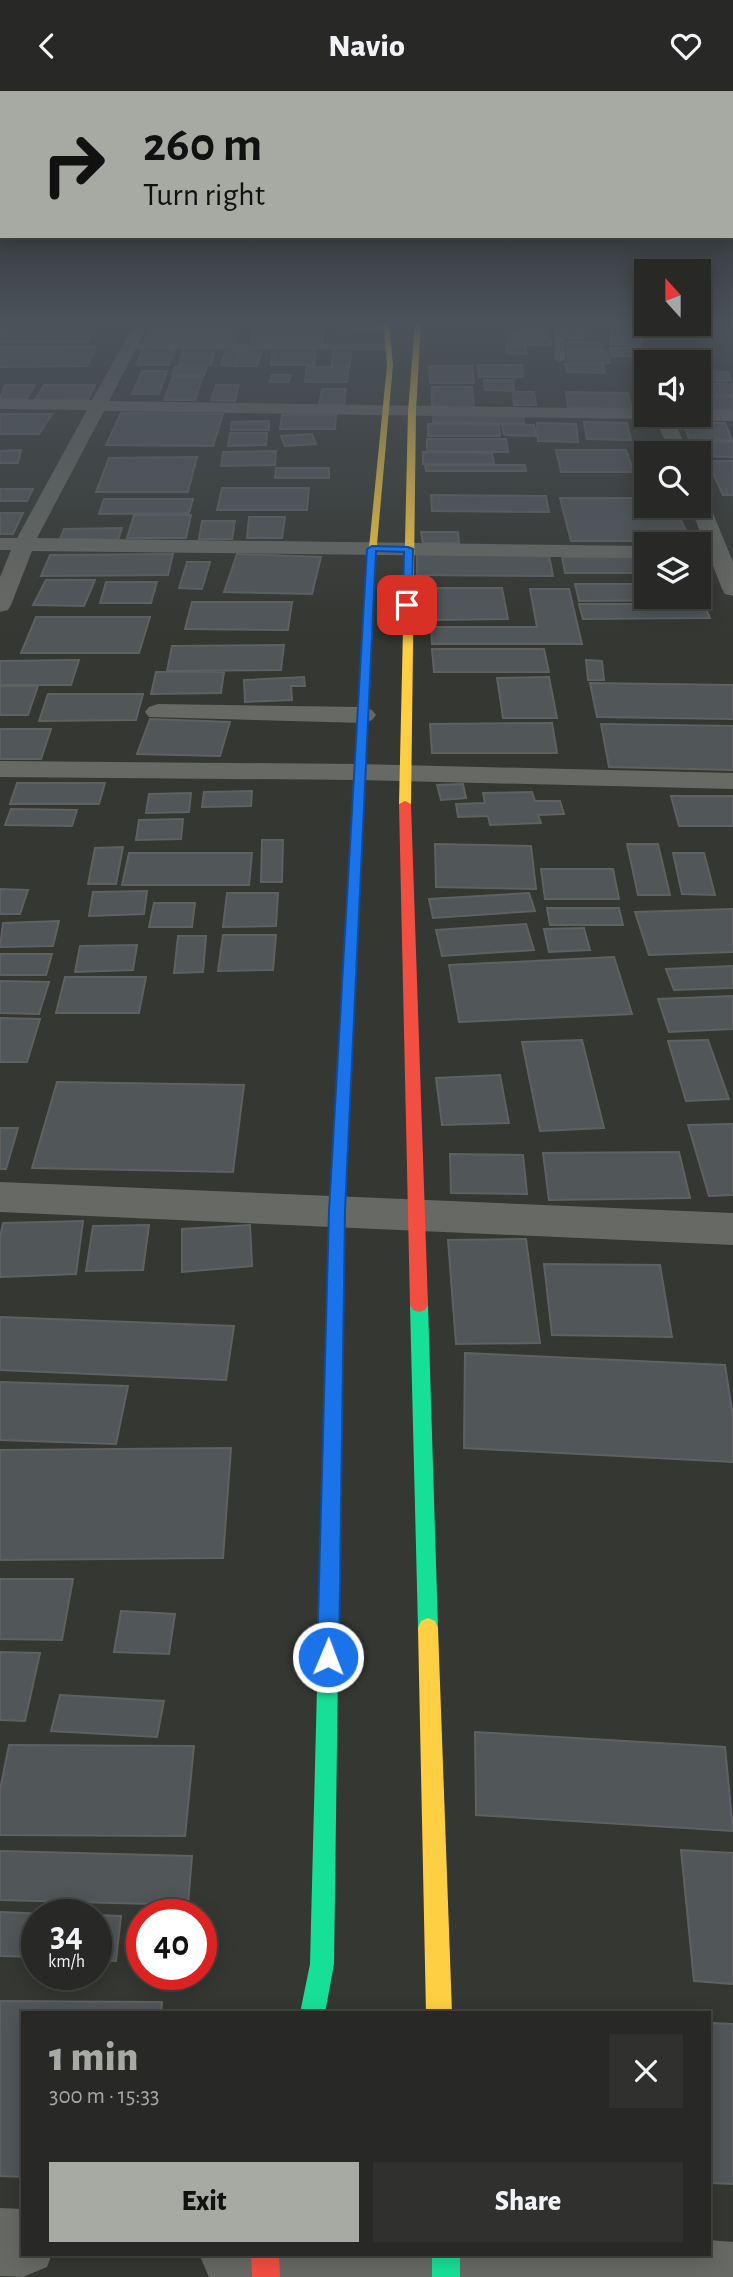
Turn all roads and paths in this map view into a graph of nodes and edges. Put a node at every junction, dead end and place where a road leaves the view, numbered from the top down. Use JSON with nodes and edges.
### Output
{"nodes":[{"id":1,"x":88,"y":425,"type":"edge"},
{"id":2,"x":382,"y":425,"type":"edge"},
{"id":3,"x":412,"y":425,"type":"edge"},
{"id":4,"x":704,"y":518,"type":"edge"},
{"id":5,"x":0,"y":544,"type":"edge"},
{"id":6,"x":24,"y":544,"type":"junction"},
{"id":7,"x":372,"y":549,"type":"junction"},
{"id":8,"x":408,"y":549,"type":"junction"},
{"id":9,"x":634,"y":552,"type":"edge"},
{"id":10,"x":717,"y":553,"type":"edge"},
{"id":11,"x":733,"y":589,"type":"edge"},
{"id":12,"x":0,"y":605,"type":"edge"},
{"id":13,"x":158,"y":712,"type":"dead end"},
{"id":14,"x":363,"y":715,"type":"junction"},
{"id":15,"x":0,"y":769,"type":"edge"},
{"id":16,"x":359,"y":772,"type":"junction"},
{"id":17,"x":404,"y":773,"type":"junction"},
{"id":18,"x":733,"y":781,"type":"edge"},
{"id":19,"x":0,"y":1197,"type":"edge"},
{"id":20,"x":337,"y":1211,"type":"junction"},
{"id":21,"x":416,"y":1215,"type":"junction"},
{"id":22,"x":733,"y":1229,"type":"edge"},
{"id":23,"x":312,"y":2011,"type":"edge"},
{"id":24,"x":439,"y":2011,"type":"edge"},
{"id":25,"x":0,"y":2242,"type":"edge"},
{"id":26,"x":21,"y":2243,"type":"edge"},
{"id":27,"x":257,"y":2260,"type":"edge"},
{"id":28,"x":446,"y":2263,"type":"edge"},
{"id":29,"x":733,"y":2276,"type":"edge"}],
"edges":[{"from":1,"to":6,"type":"street"},
{"from":2,"to":7,"type":"street"},
{"from":3,"to":8,"type":"street"},
{"from":4,"to":10,"type":"street"},
{"from":5,"to":6,"type":"street"},
{"from":6,"to":7,"type":"street"},
{"from":6,"to":12,"type":"street"},
{"from":7,"to":8,"type":"street"},
{"from":7,"to":14,"type":"street"},
{"from":8,"to":9,"type":"street"},
{"from":8,"to":17,"type":"street"},
{"from":10,"to":11,"type":"street"},
{"from":13,"to":14,"type":"street"},
{"from":14,"to":16,"type":"street"},
{"from":15,"to":16,"type":"street"},
{"from":16,"to":17,"type":"street"},
{"from":16,"to":20,"type":"street"},
{"from":17,"to":18,"type":"street"},
{"from":17,"to":21,"type":"street"},
{"from":19,"to":20,"type":"street"},
{"from":20,"to":21,"type":"street"},
{"from":20,"to":23,"type":"street"},
{"from":21,"to":22,"type":"street"},
{"from":21,"to":24,"type":"street"},
{"from":25,"to":26,"type":"street"},
{"from":27,"to":28,"type":"street"},
{"from":28,"to":29,"type":"street"}]}
